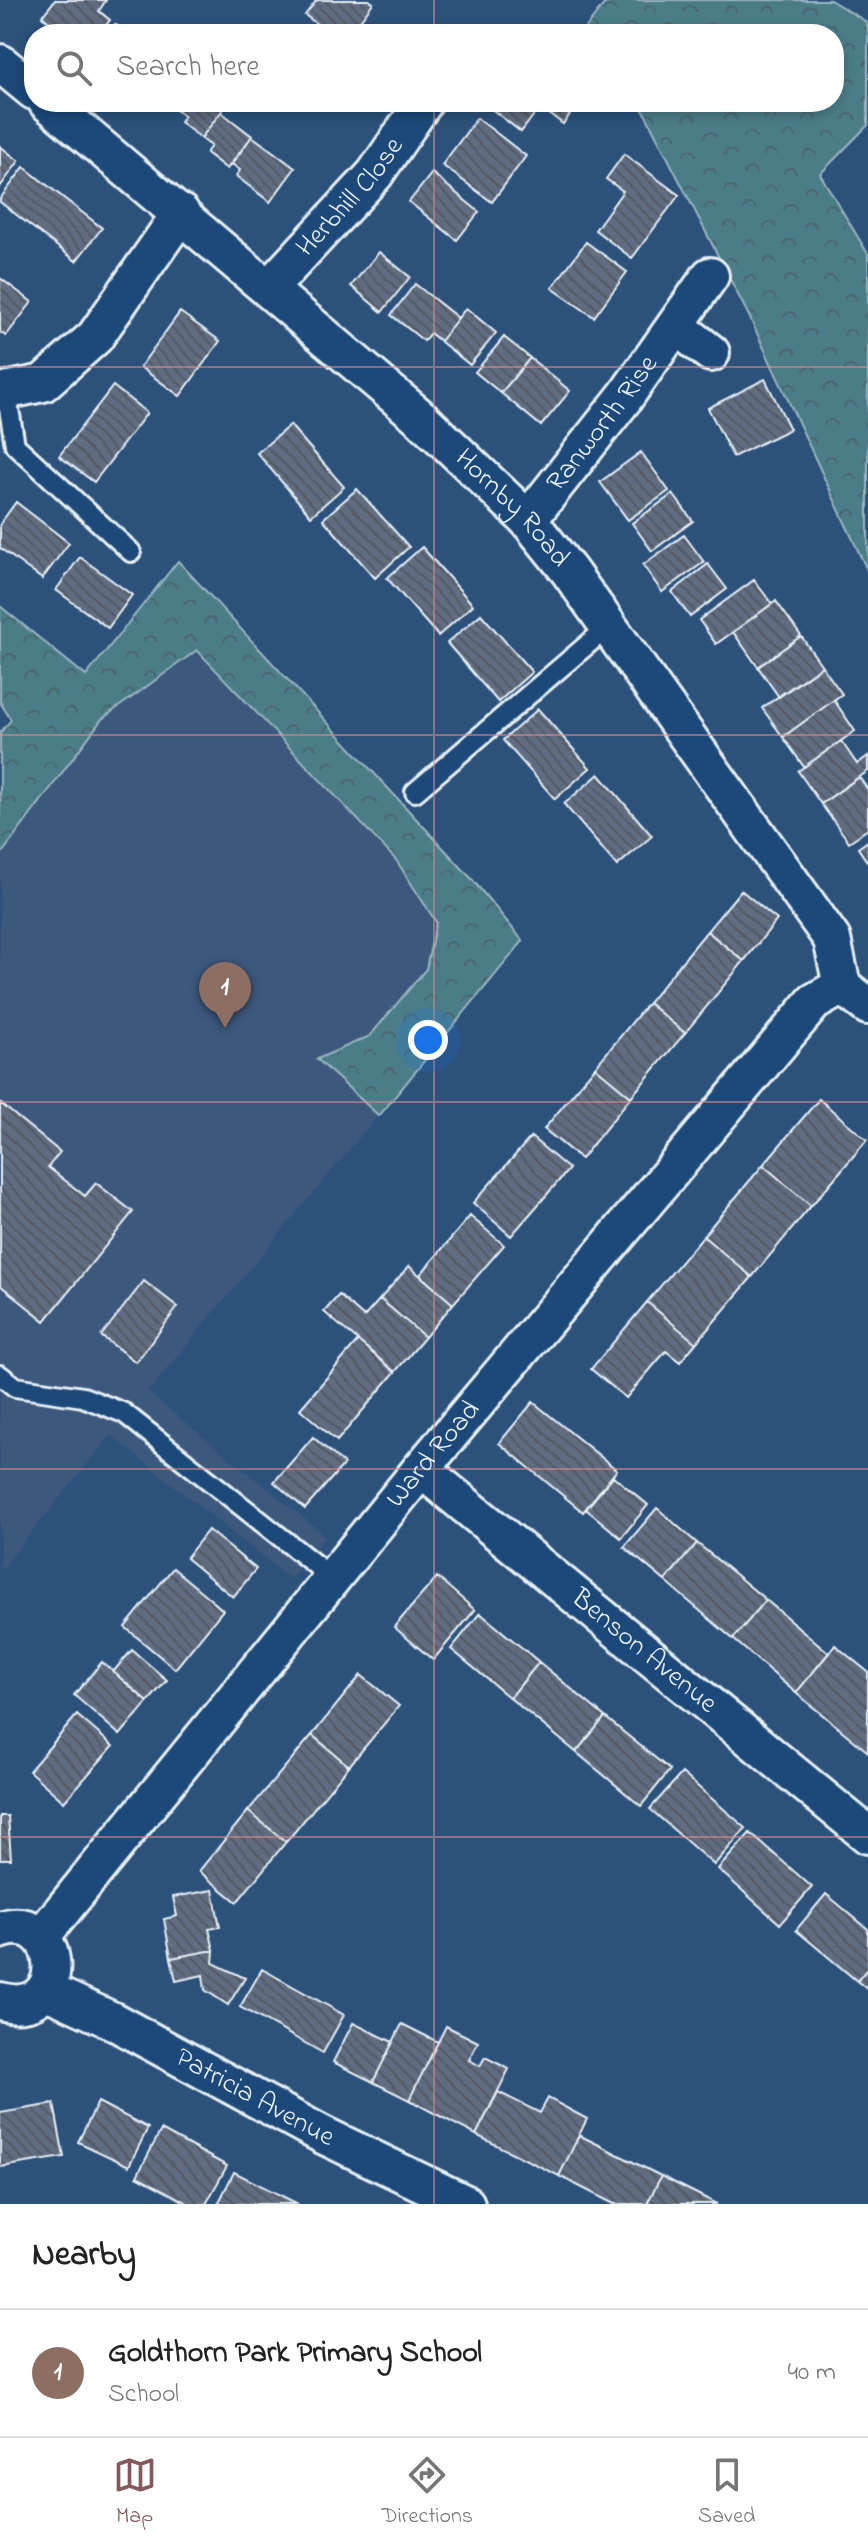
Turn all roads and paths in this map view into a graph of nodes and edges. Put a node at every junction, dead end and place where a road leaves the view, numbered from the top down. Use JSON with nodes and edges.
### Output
{"nodes":[{"id":1,"x":0,"y":63,"type":"edge"},
{"id":2,"x":24,"y":83,"type":"edge"},
{"id":3,"x":59,"y":112,"type":"edge"},
{"id":4,"x":417,"y":112,"type":"edge"},
{"id":5,"x":181,"y":213,"type":"junction"},
{"id":6,"x":710,"y":276,"type":"dead end"},
{"id":7,"x":269,"y":288,"type":"junction"},
{"id":8,"x":676,"y":326,"type":"junction"},
{"id":9,"x":711,"y":353,"type":"dead end"},
{"id":10,"x":3,"y":392,"type":"edge"},
{"id":11,"x":528,"y":520,"type":"junction"},
{"id":12,"x":131,"y":552,"type":"dead end"},
{"id":13,"x":608,"y":627,"type":"junction"},
{"id":14,"x":415,"y":792,"type":"dead end"},
{"id":15,"x":855,"y":996,"type":"edge"},
{"id":16,"x":0,"y":1375,"type":"edge"},
{"id":17,"x":421,"y":1469,"type":"junction"},
{"id":18,"x":332,"y":1578,"type":"junction"},
{"id":19,"x":868,"y":1835,"type":"edge"},
{"id":20,"x":0,"y":1930,"type":"edge"},
{"id":21,"x":41,"y":1937,"type":"junction"},
{"id":22,"x":45,"y":1990,"type":"junction"},
{"id":23,"x":0,"y":2001,"type":"edge"},
{"id":24,"x":466,"y":2204,"type":"edge"}],
"edges":[{"from":1,"to":2,"type":"street"},
{"from":3,"to":5,"type":"street","name":"Hornby Road"},
{"from":4,"to":7,"type":"street","name":"Herbhill Close"},
{"from":5,"to":7,"type":"street","name":"Hornby Road"},
{"from":5,"to":10,"type":"street"},
{"from":6,"to":8,"type":"street","name":"Ranworth Rise"},
{"from":7,"to":11,"type":"street","name":"Hornby Road"},
{"from":8,"to":9,"type":"street","name":"Ranworth Rise"},
{"from":8,"to":11,"type":"street","name":"Ranworth Rise"},
{"from":10,"to":12,"type":"lane"},
{"from":11,"to":13,"type":"street","name":"Hornby Road"},
{"from":13,"to":14,"type":"lane"},
{"from":13,"to":15,"type":"street","name":"Hornby Road"},
{"from":15,"to":17,"type":"street","name":"Ward Road"},
{"from":16,"to":18,"type":"lane"},
{"from":17,"to":18,"type":"street","name":"Ward Road"},
{"from":17,"to":19,"type":"street","name":"Benson Avenue"},
{"from":18,"to":21,"type":"street","name":"Ward Road"},
{"from":20,"to":21,"type":"street"},
{"from":21,"to":22,"type":"street"},
{"from":22,"to":23,"type":"street"},
{"from":22,"to":24,"type":"street","name":"Patricia Avenue"}]}
